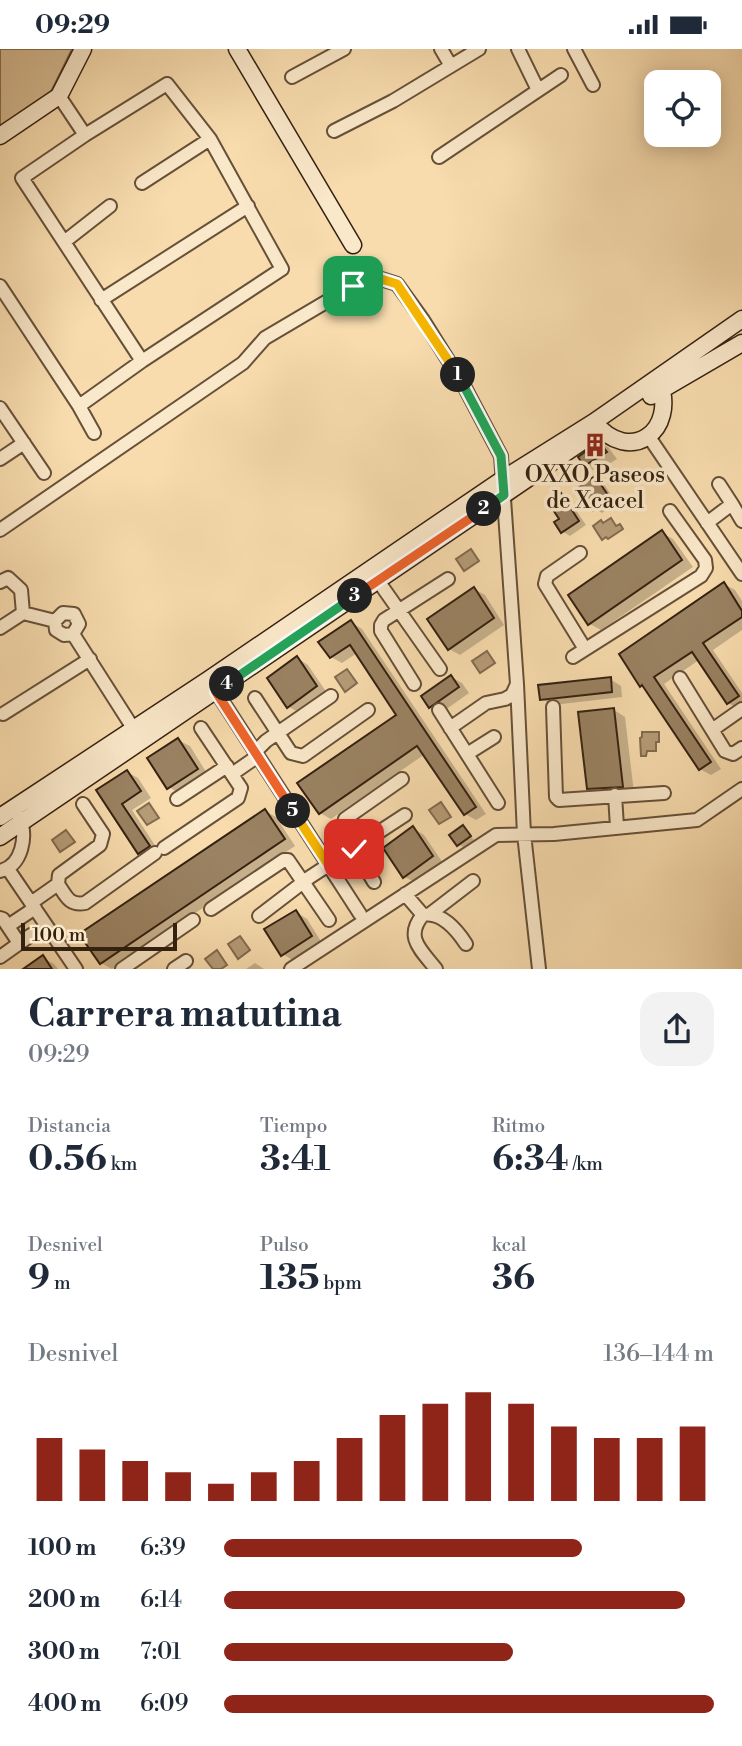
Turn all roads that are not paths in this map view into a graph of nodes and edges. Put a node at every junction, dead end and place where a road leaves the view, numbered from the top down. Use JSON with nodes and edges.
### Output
{"nodes":[{"id":1,"x":83,"y":49,"type":"edge"},
{"id":2,"x":237,"y":49,"type":"edge"},
{"id":3,"x":344,"y":49,"type":"edge"},
{"id":4,"x":441,"y":49,"type":"edge"},
{"id":5,"x":479,"y":49,"type":"edge"},
{"id":6,"x":518,"y":49,"type":"edge"},
{"id":7,"x":575,"y":49,"type":"edge"},
{"id":8,"x":451,"y":66,"type":"junction"},
{"id":9,"x":561,"y":75,"type":"dead end"},
{"id":10,"x":292,"y":77,"type":"dead end"},
{"id":11,"x":593,"y":85,"type":"dead end"},
{"id":12,"x":538,"y":90,"type":"junction"},
{"id":13,"x":59,"y":96,"type":"junction"},
{"id":14,"x":334,"y":131,"type":"dead end"},
{"id":15,"x":85,"y":135,"type":"junction"},
{"id":16,"x":0,"y":136,"type":"edge"},
{"id":17,"x":210,"y":139,"type":"junction"},
{"id":18,"x":439,"y":156,"type":"dead end"},
{"id":19,"x":142,"y":183,"type":"dead end"},
{"id":20,"x":110,"y":206,"type":"dead end"},
{"id":21,"x":248,"y":206,"type":"junction"},
{"id":22,"x":64,"y":242,"type":"junction"},
{"id":23,"x":353,"y":245,"type":"dead end"},
{"id":24,"x":0,"y":286,"type":"edge"},
{"id":25,"x":101,"y":300,"type":"junction"},
{"id":26,"x":742,"y":320,"type":"edge"},
{"id":27,"x":742,"y":343,"type":"edge"},
{"id":28,"x":142,"y":361,"type":"junction"},
{"id":29,"x":660,"y":384,"type":"junction"},
{"id":30,"x":79,"y":406,"type":"junction"},
{"id":31,"x":0,"y":408,"type":"edge"},
{"id":32,"x":597,"y":426,"type":"junction"},
{"id":33,"x":94,"y":433,"type":"dead end"},
{"id":34,"x":649,"y":437,"type":"junction"},
{"id":35,"x":24,"y":443,"type":"junction"},
{"id":36,"x":0,"y":459,"type":"edge"},
{"id":37,"x":44,"y":473,"type":"dead end"},
{"id":38,"x":719,"y":484,"type":"dead end"},
{"id":39,"x":503,"y":487,"type":"junction"},
{"id":40,"x":732,"y":504,"type":"junction"},
{"id":41,"x":670,"y":511,"type":"dead end"},
{"id":42,"x":742,"y":521,"type":"edge"},
{"id":43,"x":709,"y":526,"type":"junction"},
{"id":44,"x":0,"y":530,"type":"edge"},
{"id":45,"x":693,"y":544,"type":"junction"},
{"id":46,"x":580,"y":552,"type":"dead end"},
{"id":47,"x":742,"y":574,"type":"edge"},
{"id":48,"x":374,"y":575,"type":"junction"},
{"id":49,"x":448,"y":579,"type":"dead end"},
{"id":50,"x":0,"y":582,"type":"edge"},
{"id":51,"x":400,"y":610,"type":"junction"},
{"id":52,"x":23,"y":613,"type":"junction"},
{"id":53,"x":55,"y":621,"type":"junction"},
{"id":54,"x":0,"y":628,"type":"edge"},
{"id":55,"x":73,"y":634,"type":"junction"},
{"id":56,"x":585,"y":649,"type":"junction"},
{"id":57,"x":573,"y":657,"type":"dead end"},
{"id":58,"x":90,"y":659,"type":"junction"},
{"id":59,"x":440,"y":669,"type":"dead end"},
{"id":60,"x":680,"y":678,"type":"dead end"},
{"id":61,"x":414,"y":684,"type":"dead end"},
{"id":62,"x":517,"y":684,"type":"junction"},
{"id":63,"x":212,"y":686,"type":"junction"},
{"id":64,"x":331,"y":696,"type":"dead end"},
{"id":65,"x":255,"y":698,"type":"dead end"},
{"id":66,"x":553,"y":707,"type":"dead end"},
{"id":67,"x":742,"y":709,"type":"edge"},
{"id":68,"x":368,"y":710,"type":"dead end"},
{"id":69,"x":439,"y":711,"type":"dead end"},
{"id":70,"x":3,"y":714,"type":"dead end"},
{"id":71,"x":133,"y":728,"type":"junction"},
{"id":72,"x":201,"y":728,"type":"dead end"},
{"id":73,"x":450,"y":728,"type":"junction"},
{"id":74,"x":712,"y":730,"type":"junction"},
{"id":75,"x":278,"y":734,"type":"junction"},
{"id":76,"x":494,"y":737,"type":"dead end"},
{"id":77,"x":742,"y":748,"type":"edge"},
{"id":78,"x":256,"y":754,"type":"junction"},
{"id":79,"x":467,"y":754,"type":"junction"},
{"id":80,"x":230,"y":770,"type":"junction"},
{"id":81,"x":402,"y":779,"type":"dead end"},
{"id":82,"x":742,"y":789,"type":"edge"},
{"id":83,"x":664,"y":793,"type":"dead end"},
{"id":84,"x":615,"y":795,"type":"junction"},
{"id":85,"x":177,"y":799,"type":"dead end"},
{"id":86,"x":498,"y":803,"type":"dead end"},
{"id":87,"x":83,"y":804,"type":"dead end"},
{"id":88,"x":14,"y":807,"type":"junction"},
{"id":89,"x":405,"y":815,"type":"dead end"},
{"id":90,"x":0,"y":817,"type":"edge"},
{"id":91,"x":22,"y":823,"type":"junction"},
{"id":92,"x":617,"y":828,"type":"junction"},
{"id":93,"x":524,"y":834,"type":"junction"},
{"id":94,"x":0,"y":837,"type":"edge"},
{"id":95,"x":354,"y":849,"type":"junction"},
{"id":96,"x":329,"y":866,"type":"junction"},
{"id":97,"x":4,"y":870,"type":"edge"},
{"id":98,"x":305,"y":881,"type":"junction"},
{"id":99,"x":473,"y":881,"type":"dead end"},
{"id":100,"x":374,"y":882,"type":"dead end"},
{"id":101,"x":58,"y":884,"type":"junction"},
{"id":102,"x":405,"y":894,"type":"junction"},
{"id":103,"x":33,"y":906,"type":"junction"},
{"id":104,"x":211,"y":909,"type":"dead end"},
{"id":105,"x":360,"y":914,"type":"dead end"},
{"id":106,"x":426,"y":914,"type":"junction"},
{"id":107,"x":259,"y":916,"type":"dead end"},
{"id":108,"x":193,"y":920,"type":"dead end"},
{"id":109,"x":329,"y":920,"type":"dead end"},
{"id":110,"x":8,"y":921,"type":"edge"},
{"id":111,"x":31,"y":935,"type":"dead end"},
{"id":112,"x":19,"y":943,"type":"junction"},
{"id":113,"x":466,"y":944,"type":"dead end"},
{"id":114,"x":0,"y":957,"type":"edge"},
{"id":115,"x":186,"y":961,"type":"dead end"},
{"id":116,"x":76,"y":969,"type":"edge"},
{"id":117,"x":122,"y":969,"type":"edge"},
{"id":118,"x":174,"y":969,"type":"edge"},
{"id":119,"x":291,"y":969,"type":"edge"},
{"id":120,"x":436,"y":969,"type":"edge"},
{"id":121,"x":539,"y":969,"type":"edge"}],
"edges":[{"from":1,"to":13,"type":"main road"},
{"from":2,"to":23,"type":"main road"},
{"from":3,"to":10,"type":"street"},
{"from":4,"to":8,"type":"street"},
{"from":5,"to":8,"type":"street"},
{"from":6,"to":12,"type":"street"},
{"from":7,"to":11,"type":"street"},
{"from":8,"to":14,"type":"street"},
{"from":9,"to":12,"type":"street"},
{"from":12,"to":18,"type":"street"},
{"from":13,"to":15,"type":"street"},
{"from":13,"to":16,"type":"main road"},
{"from":15,"to":17,"type":"street"},
{"from":15,"to":22,"type":"street"},
{"from":17,"to":19,"type":"street"},
{"from":17,"to":21,"type":"street"},
{"from":20,"to":22,"type":"street"},
{"from":21,"to":25,"type":"street"},
{"from":21,"to":28,"type":"street"},
{"from":22,"to":25,"type":"street"},
{"from":24,"to":30,"type":"street"},
{"from":25,"to":28,"type":"street"},
{"from":26,"to":29,"type":"main road"},
{"from":27,"to":29,"type":"main road"},
{"from":28,"to":30,"type":"street"},
{"from":29,"to":32,"type":"main road"},
{"from":29,"to":34,"type":"main road"},
{"from":30,"to":33,"type":"street"},
{"from":31,"to":35,"type":"street"},
{"from":32,"to":34,"type":"main road"},
{"from":32,"to":39,"type":"main road"},
{"from":34,"to":43,"type":"street"},
{"from":35,"to":36,"type":"street"},
{"from":35,"to":37,"type":"street"},
{"from":38,"to":40,"type":"street"},
{"from":39,"to":44,"type":"street"},
{"from":39,"to":48,"type":"main road"},
{"from":39,"to":62,"type":"street"},
{"from":40,"to":42,"type":"street"},
{"from":40,"to":43,"type":"street"},
{"from":41,"to":45,"type":"street"},
{"from":43,"to":45,"type":"street"},
{"from":43,"to":47,"type":"street"},
{"from":45,"to":56,"type":"street"},
{"from":46,"to":56,"type":"street"},
{"from":48,"to":51,"type":"street"},
{"from":48,"to":63,"type":"main road"},
{"from":49,"to":51,"type":"street"},
{"from":50,"to":52,"type":"street"},
{"from":51,"to":59,"type":"street"},
{"from":51,"to":61,"type":"street"},
{"from":52,"to":53,"type":"street"},
{"from":52,"to":54,"type":"street"},
{"from":53,"to":55,"type":"street"},
{"from":53,"to":55,"type":"street"},
{"from":55,"to":58,"type":"street"},
{"from":56,"to":57,"type":"street"},
{"from":58,"to":70,"type":"street"},
{"from":58,"to":71,"type":"street"},
{"from":60,"to":74,"type":"street"},
{"from":62,"to":73,"type":"street"},
{"from":62,"to":93,"type":"street"},
{"from":63,"to":71,"type":"main road"},
{"from":63,"to":78,"type":"street"},
{"from":63,"to":91,"type":"main road"},
{"from":64,"to":75,"type":"street"},
{"from":65,"to":75,"type":"street"},
{"from":66,"to":84,"type":"street"},
{"from":67,"to":74,"type":"street"},
{"from":68,"to":75,"type":"street"},
{"from":69,"to":73,"type":"street"},
{"from":71,"to":88,"type":"main road"},
{"from":72,"to":80,"type":"street"},
{"from":73,"to":79,"type":"street"},
{"from":74,"to":77,"type":"street"},
{"from":75,"to":78,"type":"street"},
{"from":76,"to":79,"type":"street"},
{"from":78,"to":80,"type":"street"},
{"from":78,"to":96,"type":"street"},
{"from":79,"to":86,"type":"street"},
{"from":80,"to":85,"type":"street"},
{"from":80,"to":101,"type":"street"},
{"from":81,"to":95,"type":"street"},
{"from":82,"to":92,"type":"street"},
{"from":83,"to":84,"type":"street"},
{"from":84,"to":92,"type":"street"},
{"from":87,"to":101,"type":"street"},
{"from":88,"to":90,"type":"main road"},
{"from":88,"to":91,"type":"street"},
{"from":89,"to":95,"type":"street"},
{"from":91,"to":94,"type":"main road"},
{"from":91,"to":97,"type":"street"},
{"from":92,"to":93,"type":"street"},
{"from":93,"to":102,"type":"street"},
{"from":93,"to":121,"type":"street"},
{"from":95,"to":96,"type":"street"},
{"from":95,"to":100,"type":"street"},
{"from":96,"to":98,"type":"street"},
{"from":96,"to":105,"type":"street"},
{"from":97,"to":103,"type":"street"},
{"from":98,"to":104,"type":"street"},
{"from":98,"to":107,"type":"street"},
{"from":98,"to":109,"type":"street"},
{"from":99,"to":106,"type":"street"},
{"from":101,"to":103,"type":"street"},
{"from":102,"to":106,"type":"street"},
{"from":102,"to":119,"type":"street"},
{"from":103,"to":110,"type":"street"},
{"from":103,"to":116,"type":"street"},
{"from":106,"to":113,"type":"street"},
{"from":106,"to":120,"type":"street"},
{"from":108,"to":117,"type":"street"},
{"from":110,"to":112,"type":"street"},
{"from":111,"to":112,"type":"street"},
{"from":112,"to":114,"type":"street"},
{"from":115,"to":118,"type":"street"}]}
